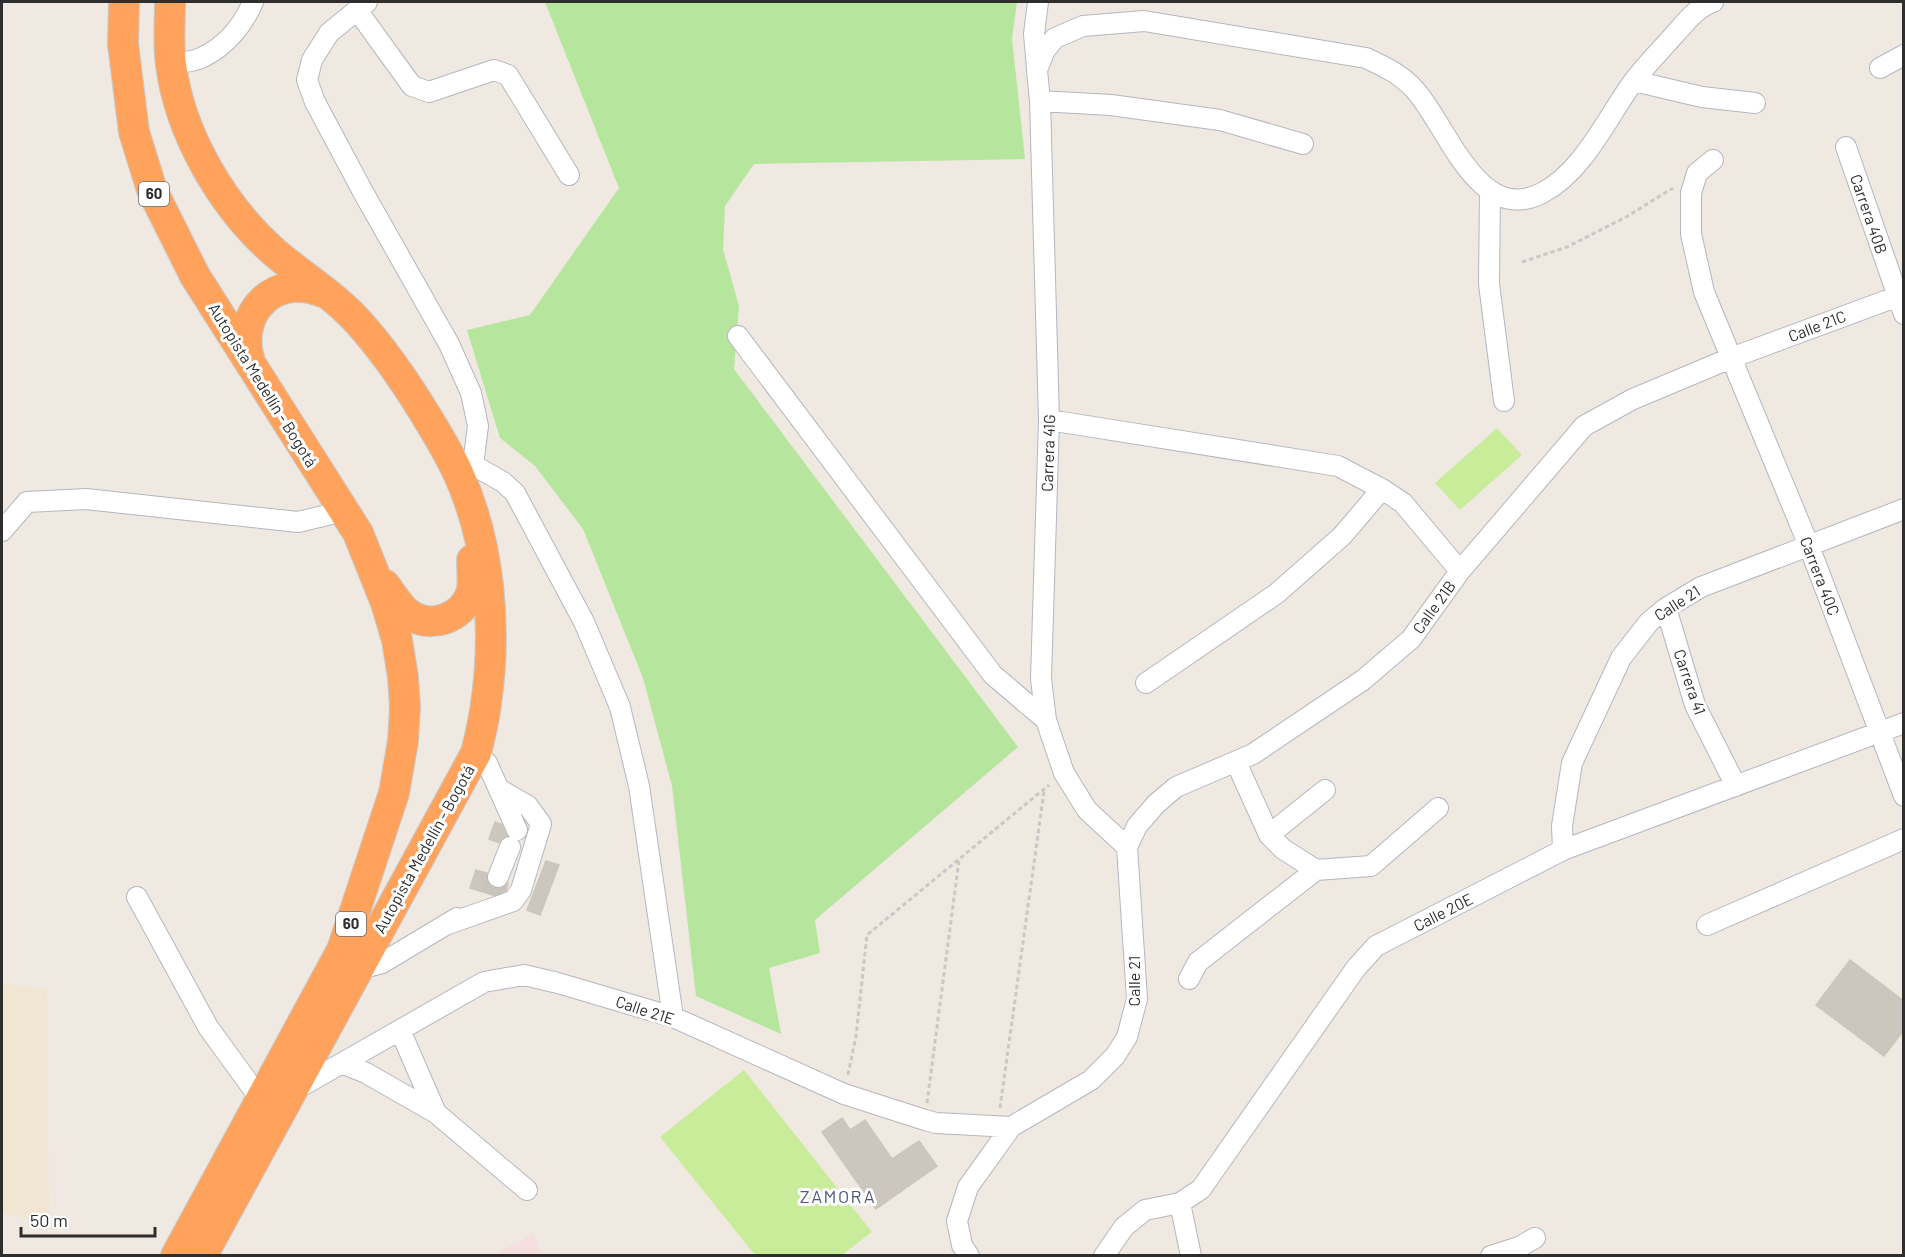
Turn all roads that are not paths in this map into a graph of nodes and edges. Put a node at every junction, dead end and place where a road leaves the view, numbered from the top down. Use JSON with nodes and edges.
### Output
{"nodes":[{"id":1,"x":124,"y":2,"type":"edge"},
{"id":2,"x":170,"y":2,"type":"edge"},
{"id":3,"x":253,"y":2,"type":"edge"},
{"id":4,"x":1038,"y":2,"type":"edge"},
{"id":5,"x":1713,"y":2,"type":"edge"},
{"id":6,"x":362,"y":6,"type":"edge"},
{"id":7,"x":1904,"y":55,"type":"edge"},
{"id":8,"x":171,"y":64,"type":"junction"},
{"id":9,"x":1880,"y":68,"type":"dead end"},
{"id":10,"x":1037,"y":70,"type":"junction"},
{"id":11,"x":1634,"y":81,"type":"junction"},
{"id":12,"x":1040,"y":101,"type":"junction"},
{"id":13,"x":1755,"y":103,"type":"dead end"},
{"id":14,"x":1303,"y":144,"type":"dead end"},
{"id":15,"x":1846,"y":147,"type":"dead end"},
{"id":16,"x":1713,"y":160,"type":"dead end"},
{"id":17,"x":569,"y":175,"type":"dead end"},
{"id":18,"x":1490,"y":192,"type":"junction"},
{"id":19,"x":329,"y":294,"type":"junction"},
{"id":20,"x":1901,"y":301,"type":"edge"},
{"id":21,"x":738,"y":336,"type":"dead end"},
{"id":22,"x":1731,"y":358,"type":"junction"},
{"id":23,"x":251,"y":365,"type":"junction"},
{"id":24,"x":1504,"y":401,"type":"dead end"},
{"id":25,"x":1050,"y":420,"type":"junction"},
{"id":26,"x":466,"y":469,"type":"junction"},
{"id":27,"x":1382,"y":489,"type":"junction"},
{"id":28,"x":1904,"y":509,"type":"edge"},
{"id":29,"x":473,"y":510,"type":"junction"},
{"id":30,"x":344,"y":511,"type":"junction"},
{"id":31,"x":2,"y":531,"type":"edge"},
{"id":32,"x":1809,"y":546,"type":"junction"},
{"id":33,"x":369,"y":563,"type":"junction"},
{"id":34,"x":1460,"y":571,"type":"junction"},
{"id":35,"x":1666,"y":608,"type":"junction"},
{"id":36,"x":1146,"y":683,"type":"dead end"},
{"id":37,"x":1046,"y":720,"type":"junction"},
{"id":38,"x":1904,"y":723,"type":"edge"},
{"id":39,"x":1880,"y":732,"type":"junction"},
{"id":40,"x":477,"y":753,"type":"junction"},
{"id":41,"x":1236,"y":762,"type":"junction"},
{"id":42,"x":1736,"y":786,"type":"junction"},
{"id":43,"x":499,"y":789,"type":"junction"},
{"id":44,"x":1325,"y":790,"type":"dead end"},
{"id":45,"x":1904,"y":796,"type":"edge"},
{"id":46,"x":1438,"y":808,"type":"dead end"},
{"id":47,"x":1269,"y":836,"type":"junction"},
{"id":48,"x":1904,"y":839,"type":"edge"},
{"id":49,"x":1127,"y":846,"type":"junction"},
{"id":50,"x":1563,"y":850,"type":"junction"},
{"id":51,"x":1316,"y":870,"type":"junction"},
{"id":52,"x":137,"y":897,"type":"dead end"},
{"id":53,"x":448,"y":924,"type":"junction"},
{"id":54,"x":1707,"y":925,"type":"dead end"},
{"id":55,"x":359,"y":969,"type":"junction"},
{"id":56,"x":1189,"y":979,"type":"dead end"},
{"id":57,"x":673,"y":1017,"type":"junction"},
{"id":58,"x":400,"y":1030,"type":"junction"},
{"id":59,"x":342,"y":1063,"type":"junction"},
{"id":60,"x":291,"y":1092,"type":"junction"},
{"id":61,"x":261,"y":1100,"type":"junction"},
{"id":62,"x":436,"y":1113,"type":"junction"},
{"id":63,"x":1004,"y":1127,"type":"junction"},
{"id":64,"x":527,"y":1191,"type":"dead end"},
{"id":65,"x":1180,"y":1203,"type":"junction"},
{"id":66,"x":1535,"y":1238,"type":"dead end"},
{"id":67,"x":176,"y":1256,"type":"edge"},
{"id":68,"x":202,"y":1256,"type":"edge"},
{"id":69,"x":969,"y":1256,"type":"edge"},
{"id":70,"x":1104,"y":1256,"type":"edge"},
{"id":71,"x":1191,"y":1256,"type":"edge"},
{"id":72,"x":1491,"y":1256,"type":"edge"}],
"edges":[{"from":1,"to":23,"type":"highway","name":"Autopista Medellín - Bogotá","number":"60"},
{"from":2,"to":8,"type":"highway","name":"Autopista Medellín - Bogotá","number":"60"},
{"from":3,"to":8,"type":"street"},
{"from":4,"to":10,"type":"street","name":"Carrera 41G"},
{"from":5,"to":11,"type":"street"},
{"from":6,"to":17,"type":"street"},
{"from":6,"to":26,"type":"street"},
{"from":7,"to":9,"type":"street"},
{"from":8,"to":19,"type":"highway","name":"Autopista Medellín - Bogotá","number":"60"},
{"from":10,"to":12,"type":"street","name":"Carrera 41G"},
{"from":10,"to":18,"type":"street"},
{"from":11,"to":13,"type":"street"},
{"from":11,"to":18,"type":"street"},
{"from":12,"to":14,"type":"street"},
{"from":12,"to":25,"type":"street","name":"Carrera 41G"},
{"from":15,"to":20,"type":"street","name":"Carrera 40B"},
{"from":16,"to":22,"type":"street","name":"Carrera 40C"},
{"from":18,"to":24,"type":"street"},
{"from":19,"to":23,"type":"highway"},
{"from":19,"to":26,"type":"highway","name":"Autopista Medellín - Bogotá","number":"60"},
{"from":20,"to":22,"type":"street","name":"Calle 21C"},
{"from":21,"to":37,"type":"street"},
{"from":22,"to":32,"type":"street","name":"Carrera 40C"},
{"from":22,"to":34,"type":"street","name":"Calle 21B"},
{"from":23,"to":30,"type":"highway","name":"Autopista Medellín - Bogotá","number":"60"},
{"from":25,"to":27,"type":"street"},
{"from":25,"to":37,"type":"street","name":"Carrera 41G"},
{"from":26,"to":29,"type":"highway","name":"Autopista Medellín - Bogotá","number":"60"},
{"from":26,"to":57,"type":"street"},
{"from":27,"to":34,"type":"street"},
{"from":27,"to":36,"type":"street"},
{"from":28,"to":32,"type":"street","name":"Calle 21"},
{"from":29,"to":33,"type":"highway"},
{"from":29,"to":40,"type":"highway","name":"Autopista Medellín - Bogotá","number":"60"},
{"from":30,"to":31,"type":"street"},
{"from":30,"to":33,"type":"highway","name":"Autopista Medellín - Bogotá","number":"60"},
{"from":32,"to":35,"type":"street","name":"Calle 21"},
{"from":32,"to":39,"type":"street","name":"Carrera 40C"},
{"from":33,"to":61,"type":"highway","name":"Autopista Medellín - Bogotá","number":"60"},
{"from":34,"to":41,"type":"street","name":"Calle 21B"},
{"from":35,"to":42,"type":"street","name":"Carrera 41"},
{"from":35,"to":50,"type":"street","name":"Calle 21"},
{"from":37,"to":49,"type":"street","name":"Carrera 41G"},
{"from":38,"to":39,"type":"street","name":"Calle 20E"},
{"from":39,"to":42,"type":"street","name":"Calle 20E"},
{"from":39,"to":45,"type":"street","name":"Carrera 40C"},
{"from":40,"to":43,"type":"street"},
{"from":40,"to":55,"type":"highway","name":"Autopista Medellín - Bogotá","number":"60"},
{"from":41,"to":47,"type":"street"},
{"from":41,"to":49,"type":"street","name":"Calle 21B"},
{"from":42,"to":50,"type":"street","name":"Calle 20E"},
{"from":43,"to":53,"type":"street"},
{"from":43,"to":53,"type":"street"},
{"from":44,"to":47,"type":"street"},
{"from":46,"to":51,"type":"street"},
{"from":47,"to":51,"type":"street"},
{"from":48,"to":54,"type":"street"},
{"from":49,"to":63,"type":"street","name":"Calle 21"},
{"from":50,"to":65,"type":"street","name":"Calle 20E"},
{"from":51,"to":56,"type":"street"},
{"from":52,"to":61,"type":"street"},
{"from":53,"to":55,"type":"street"},
{"from":55,"to":60,"type":"highway","name":"Autopista Medellín - Bogotá","number":"60"},
{"from":57,"to":58,"type":"street","name":"Calle 21E"},
{"from":57,"to":63,"type":"street","name":"Calle 21E"},
{"from":58,"to":59,"type":"street","name":"Calle 21E"},
{"from":58,"to":62,"type":"street"},
{"from":59,"to":60,"type":"street","name":"Calle 21E"},
{"from":59,"to":62,"type":"street"},
{"from":60,"to":68,"type":"highway","name":"Autopista Medellín - Bogotá","number":"60"},
{"from":61,"to":67,"type":"highway","name":"Autopista Medellín - Bogotá","number":"60"},
{"from":62,"to":64,"type":"street"},
{"from":63,"to":69,"type":"street"},
{"from":65,"to":70,"type":"street","name":"Calle 20E"},
{"from":65,"to":71,"type":"street"},
{"from":66,"to":72,"type":"street"}]}
